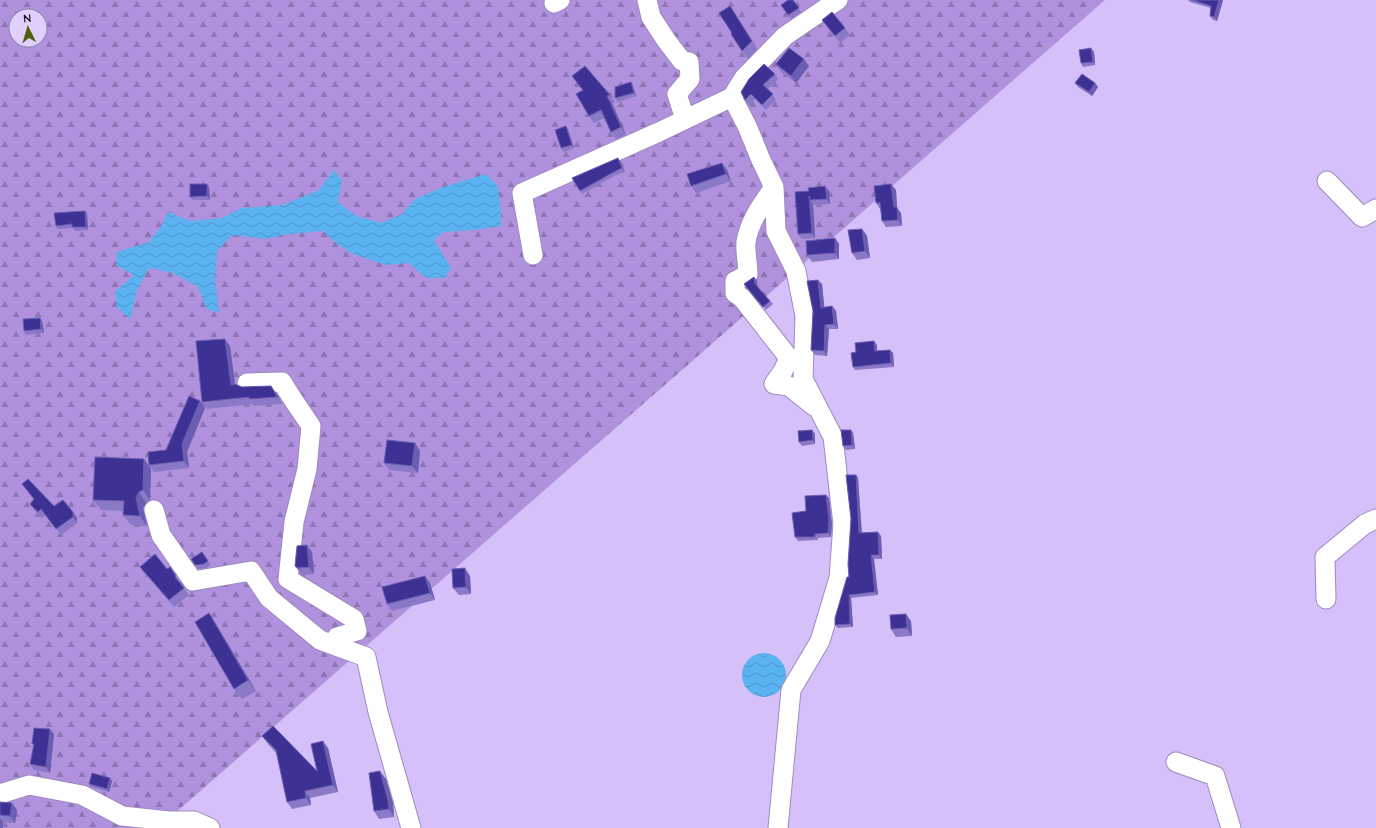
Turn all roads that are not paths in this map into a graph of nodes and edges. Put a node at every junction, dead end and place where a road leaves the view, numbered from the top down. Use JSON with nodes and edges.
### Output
{"nodes":[{"id":1,"x":838,"y":0,"type":"edge"},
{"id":2,"x":644,"y":1,"type":"edge"},
{"id":3,"x":732,"y":97,"type":"junction"},
{"id":4,"x":685,"y":119,"type":"junction"},
{"id":5,"x":1327,"y":181,"type":"dead end"},
{"id":6,"x":774,"y":187,"type":"junction"},
{"id":7,"x":1376,"y":209,"type":"edge"},
{"id":8,"x":534,"y":255,"type":"dead end"},
{"id":9,"x":247,"y":384,"type":"dead end"},
{"id":10,"x":819,"y":410,"type":"junction"},
{"id":11,"x":154,"y":510,"type":"dead end"},
{"id":12,"x":1376,"y":519,"type":"edge"},
{"id":13,"x":1326,"y":599,"type":"dead end"},
{"id":14,"x":334,"y":645,"type":"junction"},
{"id":15,"x":1176,"y":762,"type":"dead end"},
{"id":16,"x":0,"y":794,"type":"edge"},
{"id":17,"x":210,"y":828,"type":"edge"},
{"id":18,"x":411,"y":828,"type":"edge"},
{"id":19,"x":778,"y":828,"type":"edge"},
{"id":20,"x":1231,"y":828,"type":"edge"}],
"edges":[{"from":1,"to":3,"type":"street"},
{"from":2,"to":4,"type":"street"},
{"from":3,"to":4,"type":"street"},
{"from":3,"to":6,"type":"street"},
{"from":4,"to":8,"type":"street"},
{"from":5,"to":7,"type":"street"},
{"from":6,"to":10,"type":"street"},
{"from":6,"to":10,"type":"street"},
{"from":9,"to":14,"type":"street"},
{"from":10,"to":19,"type":"street"},
{"from":11,"to":14,"type":"street"},
{"from":12,"to":13,"type":"street"},
{"from":14,"to":18,"type":"street"},
{"from":15,"to":20,"type":"street"},
{"from":16,"to":17,"type":"street"}]}
